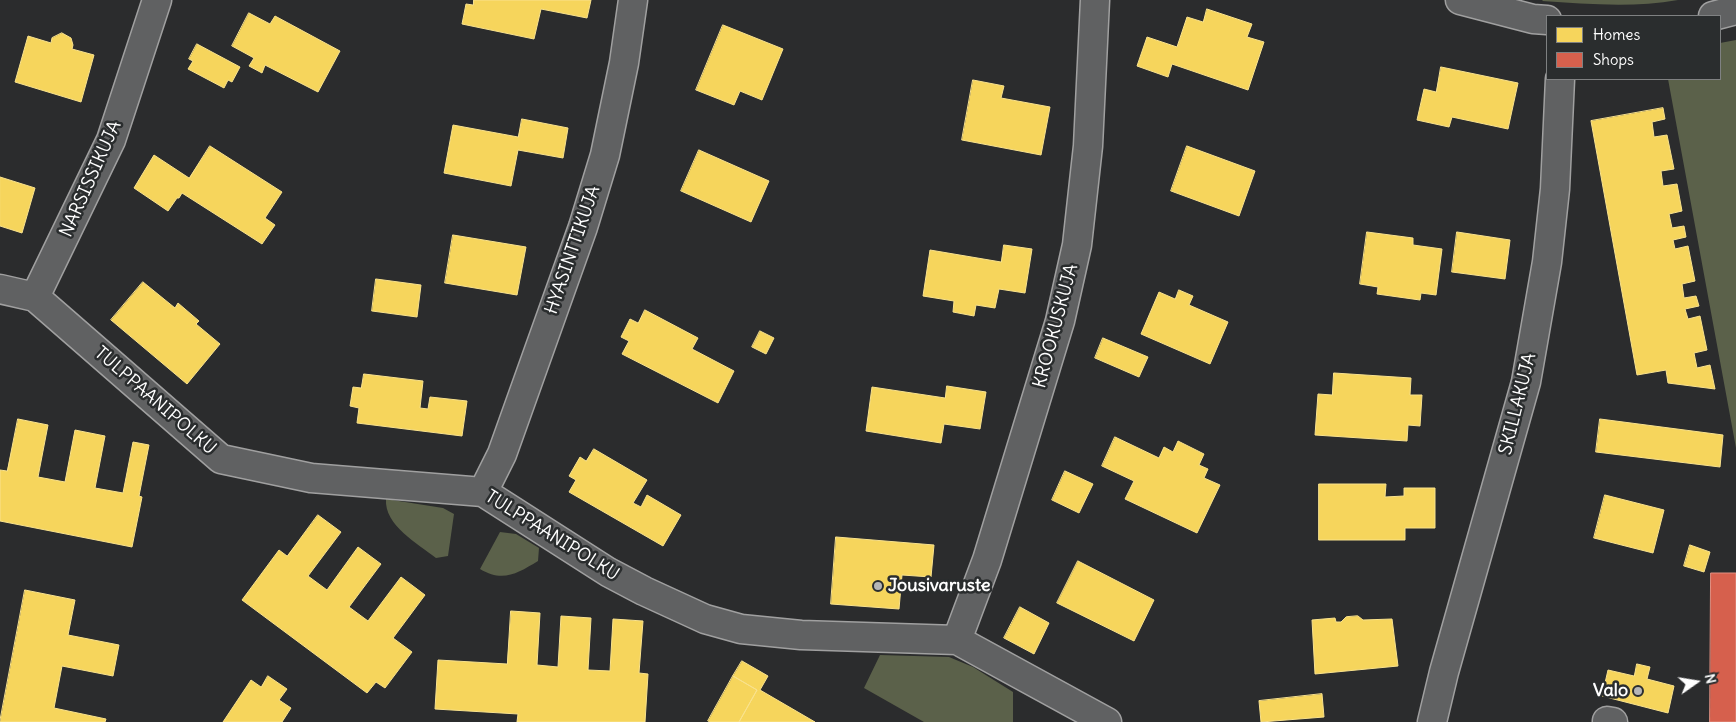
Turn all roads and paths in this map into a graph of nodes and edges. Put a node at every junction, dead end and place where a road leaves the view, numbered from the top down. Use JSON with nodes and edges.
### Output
{"nodes":[{"id":1,"x":157,"y":0,"type":"edge"},
{"id":2,"x":633,"y":0,"type":"edge"},
{"id":3,"x":1094,"y":0,"type":"edge"},
{"id":4,"x":1460,"y":0,"type":"edge"},
{"id":5,"x":1736,"y":10,"type":"edge"},
{"id":6,"x":1717,"y":15,"type":"edge"},
{"id":7,"x":1546,"y":20,"type":"edge"},
{"id":8,"x":1560,"y":80,"type":"edge"},
{"id":9,"x":0,"y":289,"type":"edge"},
{"id":10,"x":35,"y":297,"type":"junction"},
{"id":11,"x":483,"y":492,"type":"junction"},
{"id":12,"x":957,"y":640,"type":"junction"},
{"id":13,"x":1108,"y":722,"type":"edge"},
{"id":14,"x":1432,"y":722,"type":"edge"}],
"edges":[{"from":1,"to":10,"type":"street","name":"NARSISSIKUJA"},
{"from":2,"to":11,"type":"street","name":"HYASINTTIKUJA"},
{"from":3,"to":12,"type":"street","name":"KROOKUSKUJA"},
{"from":4,"to":7,"type":"street"},
{"from":5,"to":6,"type":"street"},
{"from":8,"to":14,"type":"street","name":"SKILLAKUJA"},
{"from":9,"to":10,"type":"street","name":"TULPPAANIPOLKU"},
{"from":10,"to":11,"type":"street","name":"TULPPAANIPOLKU"},
{"from":11,"to":12,"type":"street","name":"TULPPAANIPOLKU"},
{"from":12,"to":13,"type":"street","name":"TULPPAANIPOLKU"}]}
